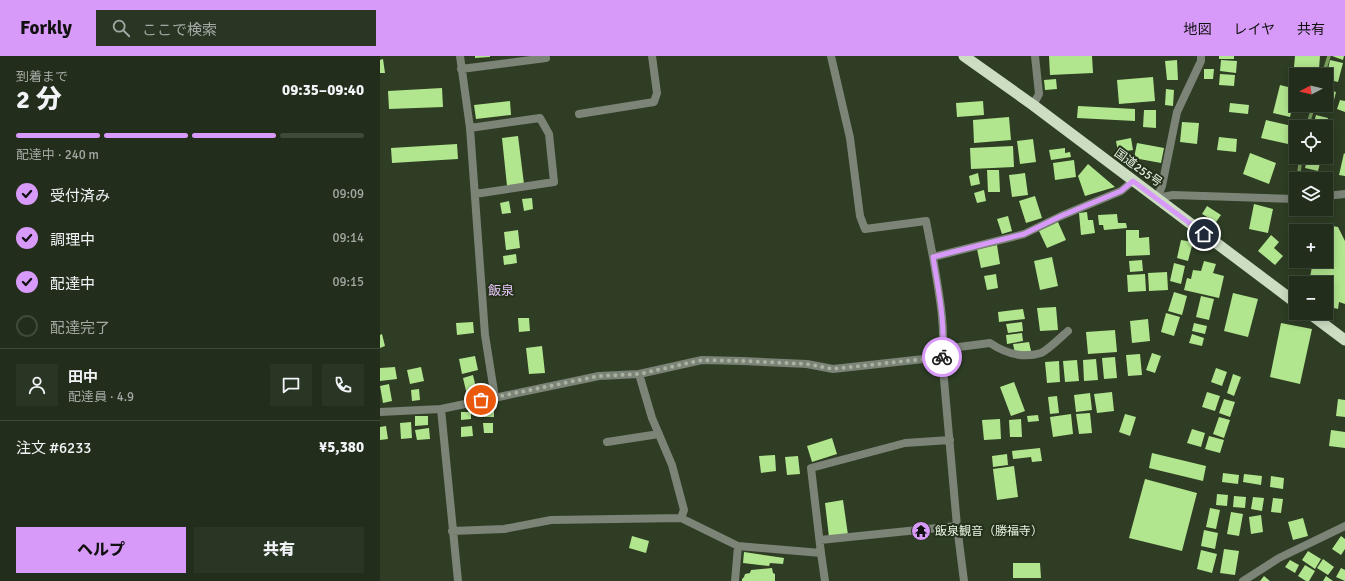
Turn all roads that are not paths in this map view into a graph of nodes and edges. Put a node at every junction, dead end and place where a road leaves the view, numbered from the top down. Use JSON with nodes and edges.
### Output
{"nodes":[{"id":1,"x":460,"y":56,"type":"edge"},
{"id":2,"x":652,"y":56,"type":"edge"},
{"id":3,"x":831,"y":56,"type":"edge"},
{"id":4,"x":964,"y":56,"type":"edge"},
{"id":5,"x":1035,"y":56,"type":"edge"},
{"id":6,"x":1200,"y":56,"type":"edge"},
{"id":7,"x":546,"y":58,"type":"dead end"},
{"id":8,"x":461,"y":69,"type":"junction"},
{"id":9,"x":1032,"y":105,"type":"junction"},
{"id":10,"x":579,"y":114,"type":"dead end"},
{"id":11,"x":470,"y":128,"type":"junction"},
{"id":12,"x":1133,"y":181,"type":"junction"},
{"id":13,"x":475,"y":194,"type":"junction"},
{"id":14,"x":1345,"y":194,"type":"edge"},
{"id":15,"x":1333,"y":195,"type":"edge"},
{"id":16,"x":1157,"y":198,"type":"junction"},
{"id":17,"x":1289,"y":199,"type":"edge"},
{"id":18,"x":933,"y":257,"type":"junction"},
{"id":19,"x":1289,"y":298,"type":"edge"},
{"id":20,"x":1318,"y":320,"type":"edge"},
{"id":21,"x":1068,"y":331,"type":"dead end"},
{"id":22,"x":1345,"y":340,"type":"edge"},
{"id":23,"x":943,"y":353,"type":"junction"},
{"id":24,"x":639,"y":374,"type":"junction"},
{"id":25,"x":495,"y":398,"type":"junction"},
{"id":26,"x":440,"y":409,"type":"junction"},
{"id":27,"x":380,"y":412,"type":"edge"},
{"id":28,"x":659,"y":434,"type":"junction"},
{"id":29,"x":950,"y":440,"type":"junction"},
{"id":30,"x":607,"y":442,"type":"dead end"},
{"id":31,"x":682,"y":518,"type":"junction"},
{"id":32,"x":957,"y":526,"type":"junction"},
{"id":33,"x":1345,"y":526,"type":"edge"},
{"id":34,"x":452,"y":531,"type":"junction"},
{"id":35,"x":820,"y":540,"type":"junction"},
{"id":36,"x":738,"y":546,"type":"junction"},
{"id":37,"x":821,"y":552,"type":"junction"},
{"id":38,"x":458,"y":581,"type":"edge"},
{"id":39,"x":735,"y":581,"type":"edge"},
{"id":40,"x":825,"y":581,"type":"edge"},
{"id":41,"x":964,"y":581,"type":"edge"},
{"id":42,"x":1243,"y":581,"type":"edge"}],
"edges":[{"from":1,"to":8,"type":"street"},
{"from":2,"to":10,"type":"street"},
{"from":3,"to":18,"type":"street"},
{"from":4,"to":9,"type":"highway","name":"国道255号"},
{"from":5,"to":9,"type":"street"},
{"from":6,"to":16,"type":"street"},
{"from":7,"to":8,"type":"street"},
{"from":8,"to":11,"type":"street"},
{"from":9,"to":12,"type":"highway","name":"国道255号"},
{"from":11,"to":13,"type":"street"},
{"from":11,"to":13,"type":"street"},
{"from":12,"to":16,"type":"highway","name":"国道255号"},
{"from":12,"to":18,"type":"street"},
{"from":13,"to":25,"type":"street"},
{"from":14,"to":15,"type":"street"},
{"from":16,"to":17,"type":"street"},
{"from":16,"to":19,"type":"highway","name":"国道255号"},
{"from":18,"to":23,"type":"street"},
{"from":20,"to":22,"type":"highway"},
{"from":21,"to":23,"type":"street"},
{"from":23,"to":24,"type":"street"},
{"from":23,"to":29,"type":"street"},
{"from":24,"to":25,"type":"street"},
{"from":24,"to":28,"type":"street"},
{"from":25,"to":26,"type":"street"},
{"from":26,"to":27,"type":"street"},
{"from":26,"to":34,"type":"street"},
{"from":28,"to":30,"type":"street"},
{"from":28,"to":31,"type":"street"},
{"from":29,"to":32,"type":"street"},
{"from":29,"to":35,"type":"street"},
{"from":31,"to":34,"type":"street"},
{"from":31,"to":36,"type":"street"},
{"from":32,"to":35,"type":"street"},
{"from":32,"to":41,"type":"street"},
{"from":33,"to":42,"type":"street"},
{"from":34,"to":38,"type":"street"},
{"from":35,"to":37,"type":"street"},
{"from":36,"to":37,"type":"street"},
{"from":36,"to":39,"type":"street"},
{"from":37,"to":40,"type":"street"}]}
